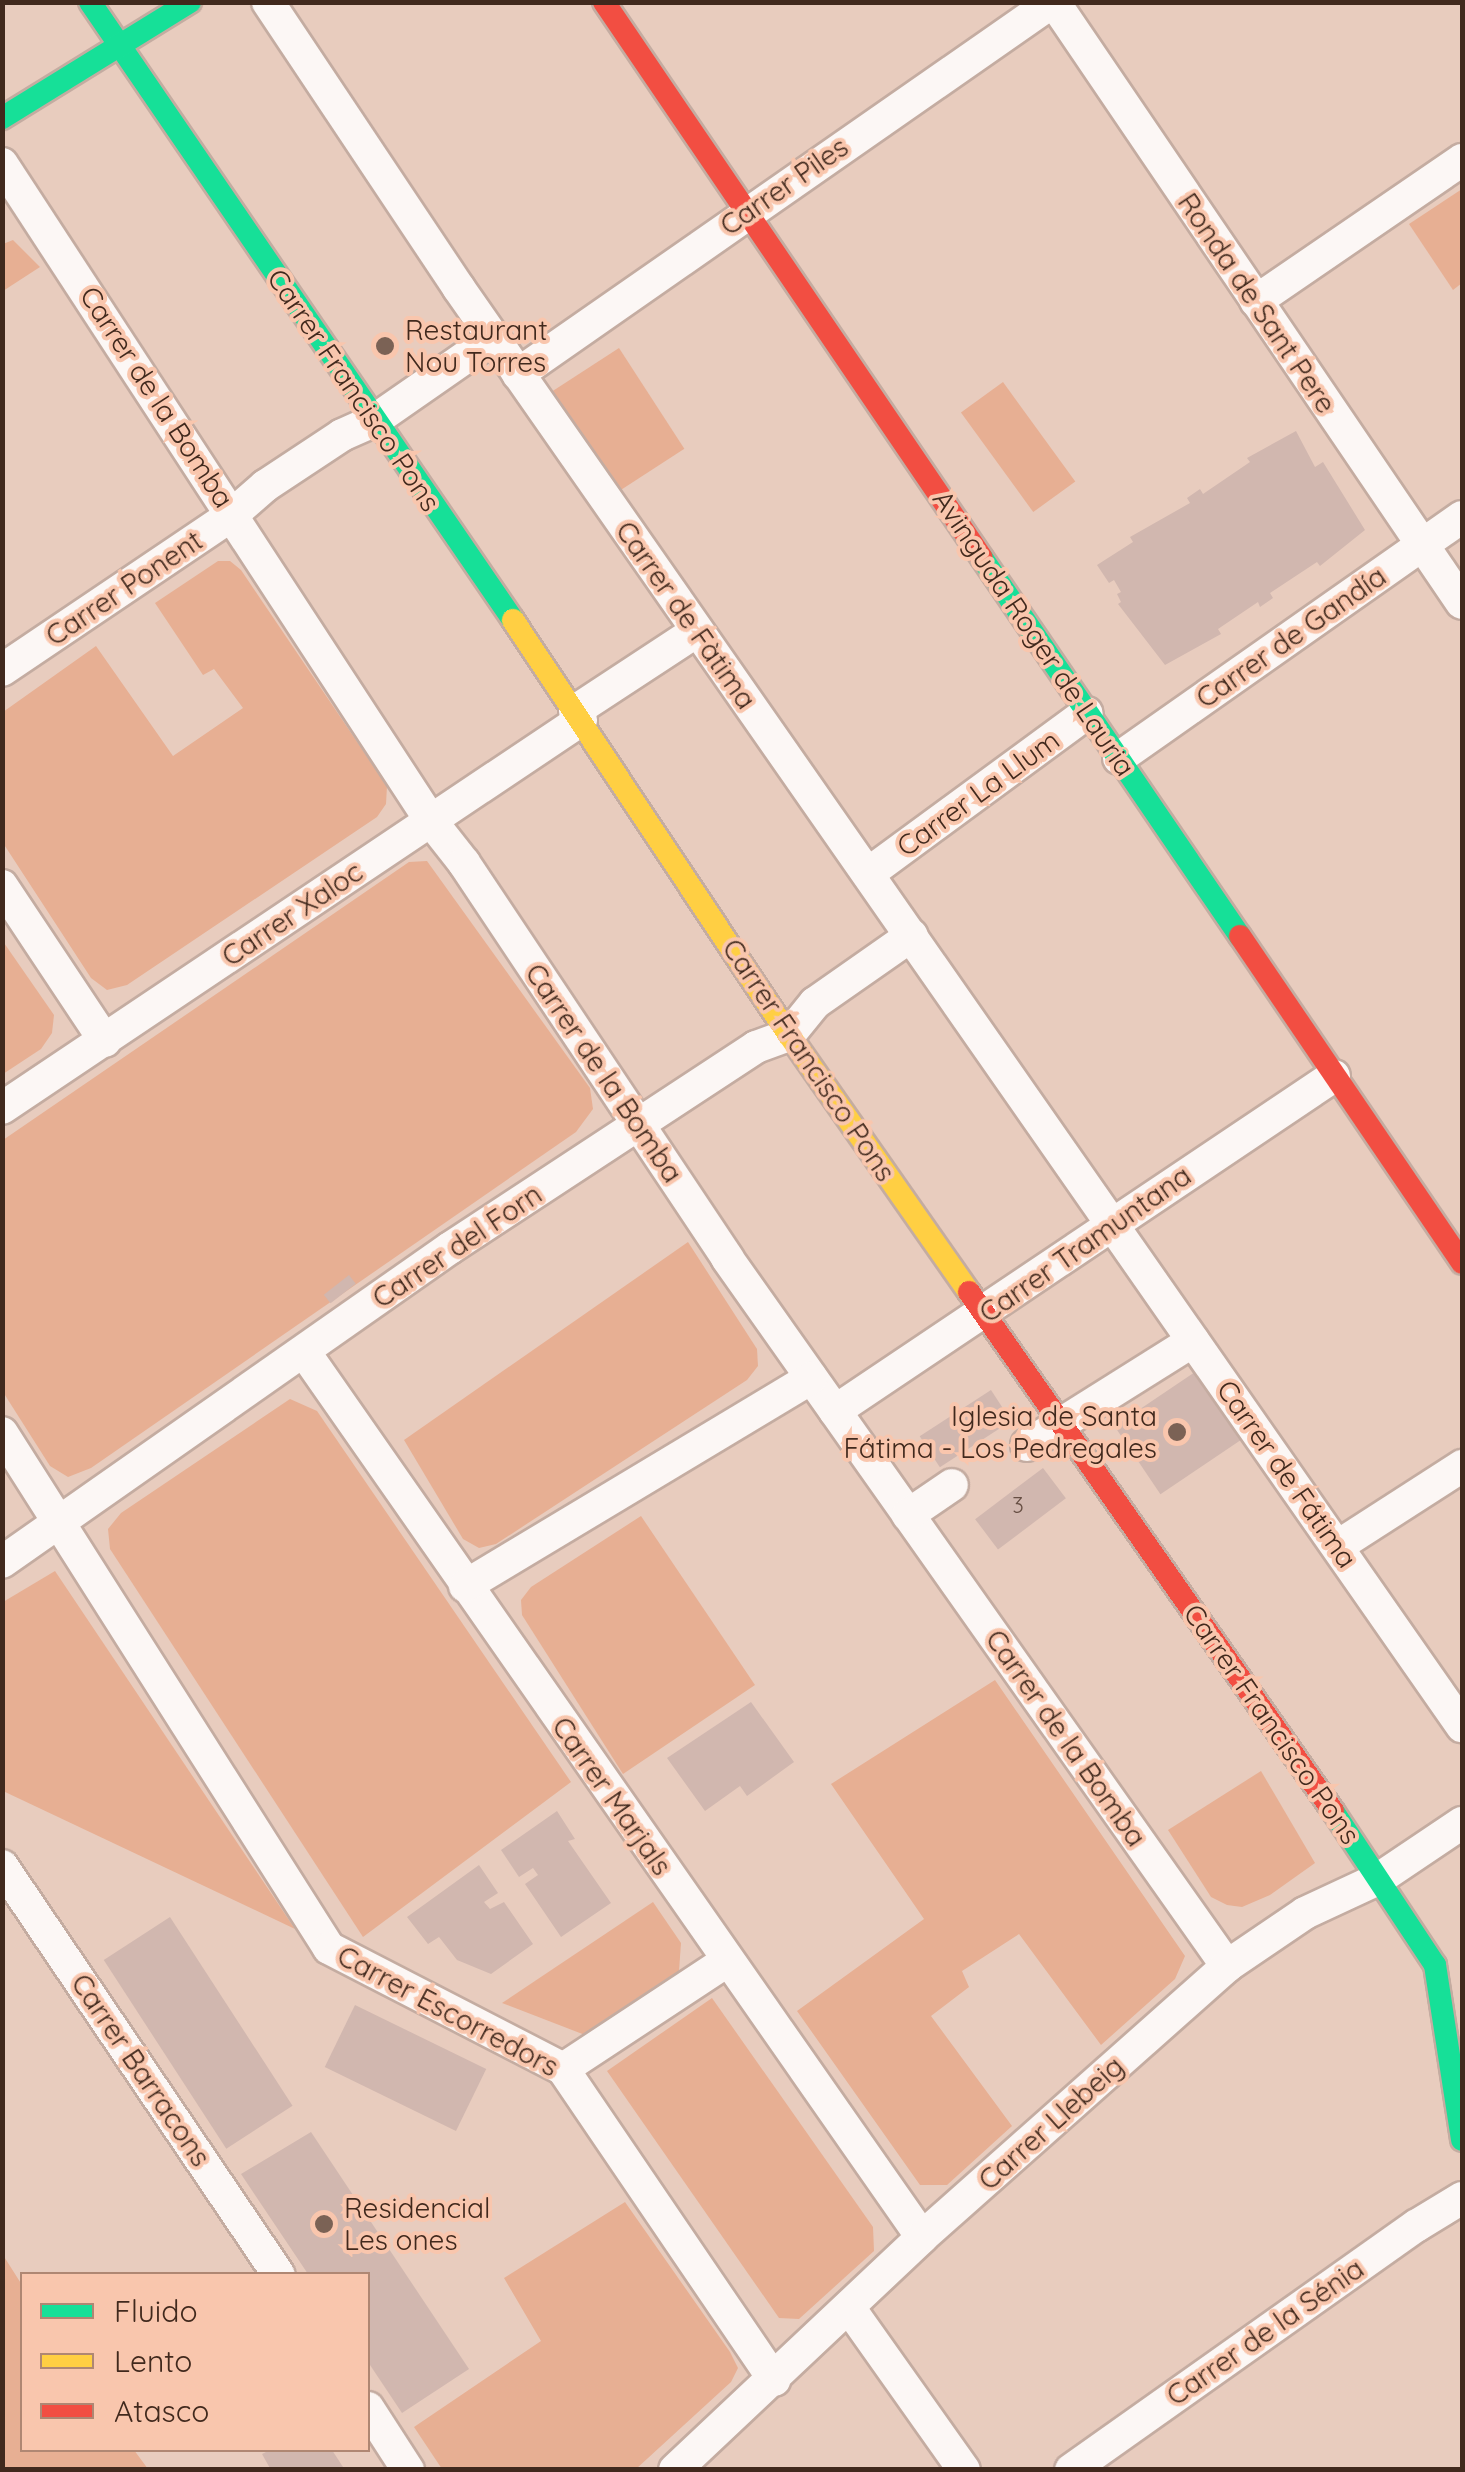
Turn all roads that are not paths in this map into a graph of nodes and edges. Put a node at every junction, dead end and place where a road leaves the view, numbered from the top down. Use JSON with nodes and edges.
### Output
{"nodes":[{"id":1,"x":90,"y":2,"type":"edge"},
{"id":2,"x":190,"y":2,"type":"edge"},
{"id":3,"x":268,"y":2,"type":"edge"},
{"id":4,"x":604,"y":2,"type":"edge"},
{"id":5,"x":1053,"y":2,"type":"edge"},
{"id":6,"x":118,"y":46,"type":"junction"},
{"id":7,"x":2,"y":118,"type":"edge"},
{"id":8,"x":1462,"y":160,"type":"edge"},
{"id":9,"x":8,"y":184,"type":"edge"},
{"id":10,"x":748,"y":210,"type":"junction"},
{"id":11,"x":1256,"y":301,"type":"junction"},
{"id":12,"x":494,"y":338,"type":"junction"},
{"id":13,"x":518,"y":374,"type":"junction"},
{"id":14,"x":375,"y":420,"type":"junction"},
{"id":15,"x":233,"y":514,"type":"junction"},
{"id":16,"x":1462,"y":517,"type":"edge"},
{"id":17,"x":1422,"y":545,"type":"junction"},
{"id":18,"x":1462,"y":603,"type":"edge"},
{"id":19,"x":697,"y":632,"type":"junction"},
{"id":20,"x":2,"y":670,"type":"edge"},
{"id":21,"x":1087,"y":713,"type":"junction"},
{"id":22,"x":578,"y":715,"type":"junction"},
{"id":23,"x":1119,"y":758,"type":"junction"},
{"id":24,"x":431,"y":820,"type":"junction"},
{"id":25,"x":869,"y":873,"type":"junction"},
{"id":26,"x":2,"y":886,"type":"edge"},
{"id":27,"x":912,"y":935,"type":"junction"},
{"id":28,"x":789,"y":1035,"type":"junction"},
{"id":29,"x":105,"y":1041,"type":"junction"},
{"id":30,"x":1334,"y":1076,"type":"junction"},
{"id":31,"x":2,"y":1108,"type":"edge"},
{"id":32,"x":639,"y":1124,"type":"junction"},
{"id":33,"x":1109,"y":1224,"type":"junction"},
{"id":34,"x":1462,"y":1263,"type":"edge"},
{"id":35,"x":984,"y":1314,"type":"junction"},
{"id":36,"x":1193,"y":1341,"type":"junction"},
{"id":37,"x":305,"y":1353,"type":"junction"},
{"id":38,"x":811,"y":1378,"type":"junction"},
{"id":39,"x":835,"y":1411,"type":"junction"},
{"id":40,"x":1062,"y":1424,"type":"junction"},
{"id":41,"x":2,"y":1433,"type":"edge"},
{"id":42,"x":1027,"y":1445,"type":"dead end"},
{"id":43,"x":1462,"y":1466,"type":"edge"},
{"id":44,"x":952,"y":1485,"type":"dead end"},
{"id":45,"x":908,"y":1515,"type":"junction"},
{"id":46,"x":61,"y":1520,"type":"junction"},
{"id":47,"x":1338,"y":1546,"type":"junction"},
{"id":48,"x":2,"y":1562,"type":"edge"},
{"id":49,"x":465,"y":1586,"type":"junction"},
{"id":50,"x":1462,"y":1726,"type":"edge"},
{"id":51,"x":1462,"y":1823,"type":"edge"},
{"id":52,"x":2,"y":1866,"type":"edge"},
{"id":53,"x":1380,"y":1878,"type":"junction"},
{"id":54,"x":728,"y":1961,"type":"junction"},
{"id":55,"x":1228,"y":1966,"type":"junction"},
{"id":56,"x":563,"y":2068,"type":"junction"},
{"id":57,"x":1462,"y":2140,"type":"edge"},
{"id":58,"x":1462,"y":2198,"type":"edge"},
{"id":59,"x":922,"y":2237,"type":"junction"},
{"id":60,"x":277,"y":2272,"type":"edge"},
{"id":61,"x":850,"y":2309,"type":"junction"},
{"id":62,"x":774,"y":2380,"type":"junction"},
{"id":63,"x":370,"y":2411,"type":"edge"},
{"id":64,"x":408,"y":2470,"type":"edge"},
{"id":65,"x":675,"y":2470,"type":"edge"},
{"id":66,"x":964,"y":2470,"type":"edge"},
{"id":67,"x":1070,"y":2470,"type":"edge"}],
"edges":[{"from":1,"to":6,"type":"street","name":"Carrer Francisco Pons"},
{"from":2,"to":6,"type":"street"},
{"from":3,"to":12,"type":"street","name":"Carrer de Fàtima"},
{"from":4,"to":10,"type":"street","name":"Avinguda Roger de Lauria"},
{"from":5,"to":10,"type":"street","name":"Carrer Piles"},
{"from":5,"to":11,"type":"street","name":"Ronda de Sant Pere"},
{"from":6,"to":7,"type":"street"},
{"from":6,"to":14,"type":"street","name":"Carrer Francisco Pons"},
{"from":8,"to":11,"type":"street"},
{"from":9,"to":15,"type":"street","name":"Carrer de la Bomba"},
{"from":10,"to":13,"type":"street","name":"Carrer Piles"},
{"from":10,"to":21,"type":"street","name":"Avinguda Roger de Lauria"},
{"from":11,"to":17,"type":"street","name":"Ronda de Sant Pere"},
{"from":12,"to":13,"type":"street","name":"Carrer de Fàtima"},
{"from":12,"to":14,"type":"street","name":"Carrer Ponent"},
{"from":13,"to":19,"type":"street","name":"Carrer de Fàtima"},
{"from":14,"to":15,"type":"street","name":"Carrer Ponent"},
{"from":14,"to":22,"type":"street","name":"Carrer Francisco Pons"},
{"from":15,"to":20,"type":"street","name":"Carrer Ponent"},
{"from":15,"to":24,"type":"street","name":"Carrer de la Bomba"},
{"from":16,"to":17,"type":"street","name":"Carrer de Gandía"},
{"from":17,"to":18,"type":"street","name":"Ronda de Sant Pere"},
{"from":17,"to":23,"type":"street","name":"Carrer de Gandía"},
{"from":19,"to":22,"type":"street","name":"Carrer Xaloc"},
{"from":19,"to":25,"type":"street","name":"Carrer de Fàtima"},
{"from":21,"to":23,"type":"street","name":"Avinguda Roger de Lauria"},
{"from":21,"to":25,"type":"street","name":"Carrer La Llum"},
{"from":22,"to":24,"type":"street","name":"Carrer Xaloc"},
{"from":22,"to":28,"type":"street","name":"Carrer Francisco Pons"},
{"from":23,"to":30,"type":"street","name":"Avinguda Roger de Lauria"},
{"from":24,"to":29,"type":"street","name":"Carrer Xaloc"},
{"from":24,"to":32,"type":"street","name":"Carrer de la Bomba"},
{"from":25,"to":27,"type":"street","name":"Carrer de Fàtima"},
{"from":26,"to":29,"type":"street"},
{"from":27,"to":28,"type":"street","name":"Carrer del Forn"},
{"from":27,"to":33,"type":"street","name":"Carrer de Fàtima"},
{"from":28,"to":32,"type":"street","name":"Carrer del Forn"},
{"from":28,"to":35,"type":"street","name":"Carrer Francisco Pons"},
{"from":29,"to":31,"type":"street","name":"Carrer Xaloc"},
{"from":30,"to":33,"type":"street","name":"Carrer Tramuntana"},
{"from":30,"to":34,"type":"street","name":"Avinguda Roger de Lauria"},
{"from":32,"to":37,"type":"street","name":"Carrer del Forn"},
{"from":32,"to":38,"type":"street","name":"Carrer de la Bomba"},
{"from":33,"to":35,"type":"street","name":"Carrer Tramuntana"},
{"from":33,"to":36,"type":"street","name":"Carrer de Fátima"},
{"from":35,"to":39,"type":"street","name":"Carrer Tramuntana"},
{"from":35,"to":40,"type":"street","name":"Carrer Francisco Pons"},
{"from":36,"to":40,"type":"street"},
{"from":36,"to":47,"type":"street","name":"Carrer de Fátima"},
{"from":37,"to":46,"type":"street","name":"Carrer del Forn"},
{"from":37,"to":49,"type":"street","name":"Carrer Marjals"},
{"from":38,"to":39,"type":"street","name":"Carrer de la Bomba"},
{"from":38,"to":49,"type":"street"},
{"from":39,"to":45,"type":"street","name":"Carrer de la Bomba"},
{"from":40,"to":42,"type":"street"},
{"from":40,"to":53,"type":"street","name":"Carrer Francisco Pons"},
{"from":41,"to":46,"type":"street","name":"Carrer Escorredors"},
{"from":43,"to":47,"type":"street"},
{"from":44,"to":45,"type":"street"},
{"from":45,"to":55,"type":"street","name":"Carrer de la Bomba"},
{"from":46,"to":48,"type":"street","name":"Carrer del Forn"},
{"from":46,"to":56,"type":"street","name":"Carrer Escorredors"},
{"from":47,"to":50,"type":"street","name":"Carrer de Fátima"},
{"from":49,"to":54,"type":"street","name":"Carrer Marjals"},
{"from":51,"to":53,"type":"street","name":"Carrer Llebeig"},
{"from":52,"to":60,"type":"street","name":"Carrer Barracons"},
{"from":53,"to":55,"type":"street","name":"Carrer Llebeig"},
{"from":53,"to":57,"type":"street","name":"Carrer Francisco Pons"},
{"from":54,"to":56,"type":"street"},
{"from":54,"to":59,"type":"street","name":"Carrer Marjals"},
{"from":55,"to":59,"type":"street","name":"Carrer Llebeig"},
{"from":56,"to":62,"type":"street","name":"Carrer Escorredors"},
{"from":58,"to":67,"type":"street","name":"Carrer de la Sénia"},
{"from":59,"to":61,"type":"street","name":"Carrer Llebeig"},
{"from":61,"to":62,"type":"street","name":"Carrer Llebeig"},
{"from":61,"to":66,"type":"street"},
{"from":62,"to":65,"type":"street","name":"Carrer Llebeig"},
{"from":63,"to":64,"type":"street"}]}
